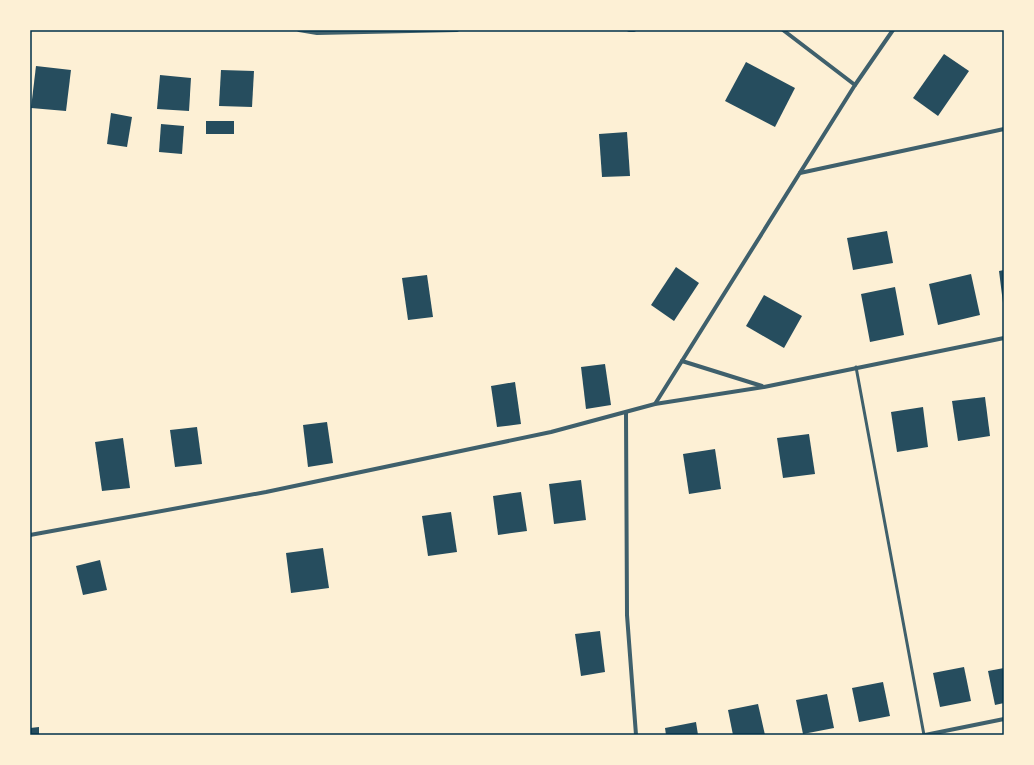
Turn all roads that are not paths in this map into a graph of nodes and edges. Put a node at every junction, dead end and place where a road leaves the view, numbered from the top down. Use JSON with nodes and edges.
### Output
{"nodes":[{"id":1,"x":299,"y":30,"type":"edge"},
{"id":2,"x":458,"y":30,"type":"edge"},
{"id":3,"x":629,"y":30,"type":"edge"},
{"id":4,"x":634,"y":30,"type":"edge"},
{"id":5,"x":783,"y":30,"type":"edge"},
{"id":6,"x":893,"y":30,"type":"edge"},
{"id":7,"x":855,"y":85,"type":"junction"},
{"id":8,"x":1004,"y":129,"type":"edge"},
{"id":9,"x":800,"y":173,"type":"junction"},
{"id":10,"x":1004,"y":338,"type":"edge"},
{"id":11,"x":682,"y":361,"type":"junction"},
{"id":12,"x":856,"y":367,"type":"junction"},
{"id":13,"x":764,"y":387,"type":"junction"},
{"id":14,"x":655,"y":404,"type":"junction"},
{"id":15,"x":626,"y":413,"type":"junction"},
{"id":16,"x":30,"y":535,"type":"edge"},
{"id":17,"x":1004,"y":719,"type":"edge"},
{"id":18,"x":636,"y":735,"type":"edge"},
{"id":19,"x":925,"y":735,"type":"edge"}],
"edges":[{"from":1,"to":2,"type":"street"},
{"from":3,"to":4,"type":"street"},
{"from":5,"to":7,"type":"street"},
{"from":6,"to":7,"type":"street"},
{"from":7,"to":9,"type":"street"},
{"from":8,"to":9,"type":"street"},
{"from":9,"to":11,"type":"street"},
{"from":10,"to":12,"type":"street"},
{"from":11,"to":13,"type":"street"},
{"from":11,"to":14,"type":"street"},
{"from":12,"to":13,"type":"street"},
{"from":12,"to":19,"type":"lane"},
{"from":13,"to":14,"type":"street"},
{"from":14,"to":15,"type":"street"},
{"from":15,"to":16,"type":"street"},
{"from":15,"to":18,"type":"street"},
{"from":17,"to":19,"type":"street"}]}
